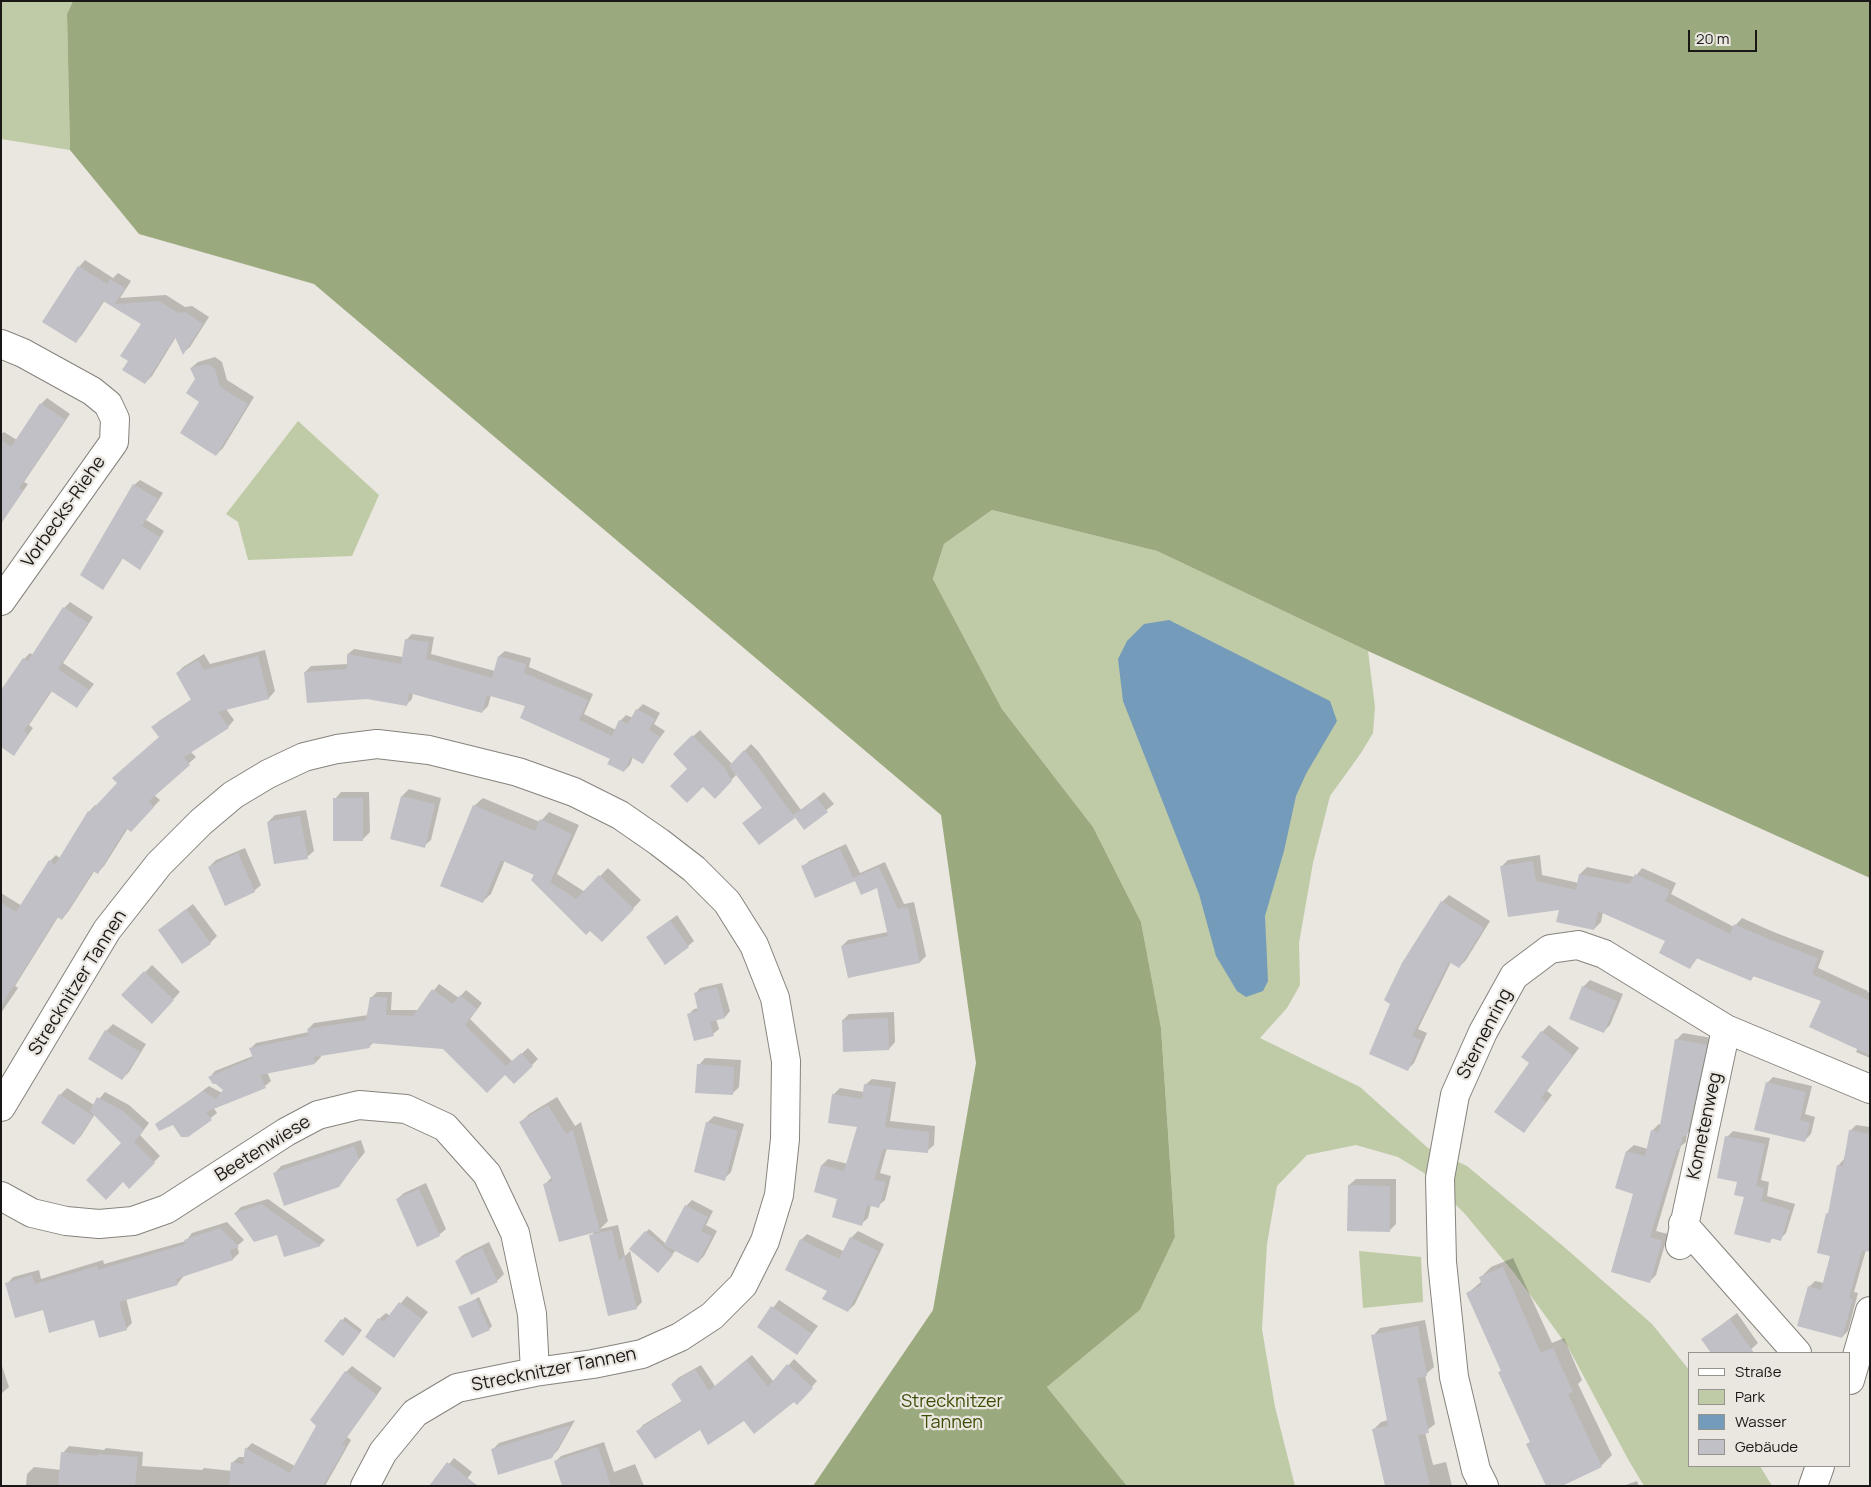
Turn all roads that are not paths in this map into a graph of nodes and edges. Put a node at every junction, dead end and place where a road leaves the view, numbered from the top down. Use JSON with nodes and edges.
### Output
{"nodes":[{"id":1,"x":1,"y":344,"type":"edge"},
{"id":2,"x":1,"y":601,"type":"edge"},
{"id":3,"x":1726,"y":1029,"type":"junction"},
{"id":4,"x":1870,"y":1089,"type":"edge"},
{"id":5,"x":1,"y":1106,"type":"edge"},
{"id":6,"x":1,"y":1196,"type":"edge"},
{"id":7,"x":1870,"y":1311,"type":"edge"},
{"id":8,"x":1796,"y":1352,"type":"edge"},
{"id":9,"x":535,"y":1372,"type":"junction"},
{"id":10,"x":1851,"y":1377,"type":"edge"},
{"id":11,"x":1820,"y":1467,"type":"edge"},
{"id":12,"x":365,"y":1486,"type":"edge"},
{"id":13,"x":1484,"y":1486,"type":"edge"},
{"id":14,"x":1813,"y":1486,"type":"edge"}],
"edges":[{"from":1,"to":2,"type":"street","name":"Vorbecks-Riehe"},
{"from":3,"to":4,"type":"street","name":"Sternenring"},
{"from":3,"to":8,"type":"street","name":"Kometenweg"},
{"from":3,"to":13,"type":"street","name":"Sternenring"},
{"from":5,"to":9,"type":"street","name":"Strecknitzer Tannen"},
{"from":6,"to":9,"type":"street","name":"Beetenwiese"},
{"from":7,"to":10,"type":"street"},
{"from":9,"to":12,"type":"street","name":"Strecknitzer Tannen"},
{"from":11,"to":14,"type":"street"}]}
